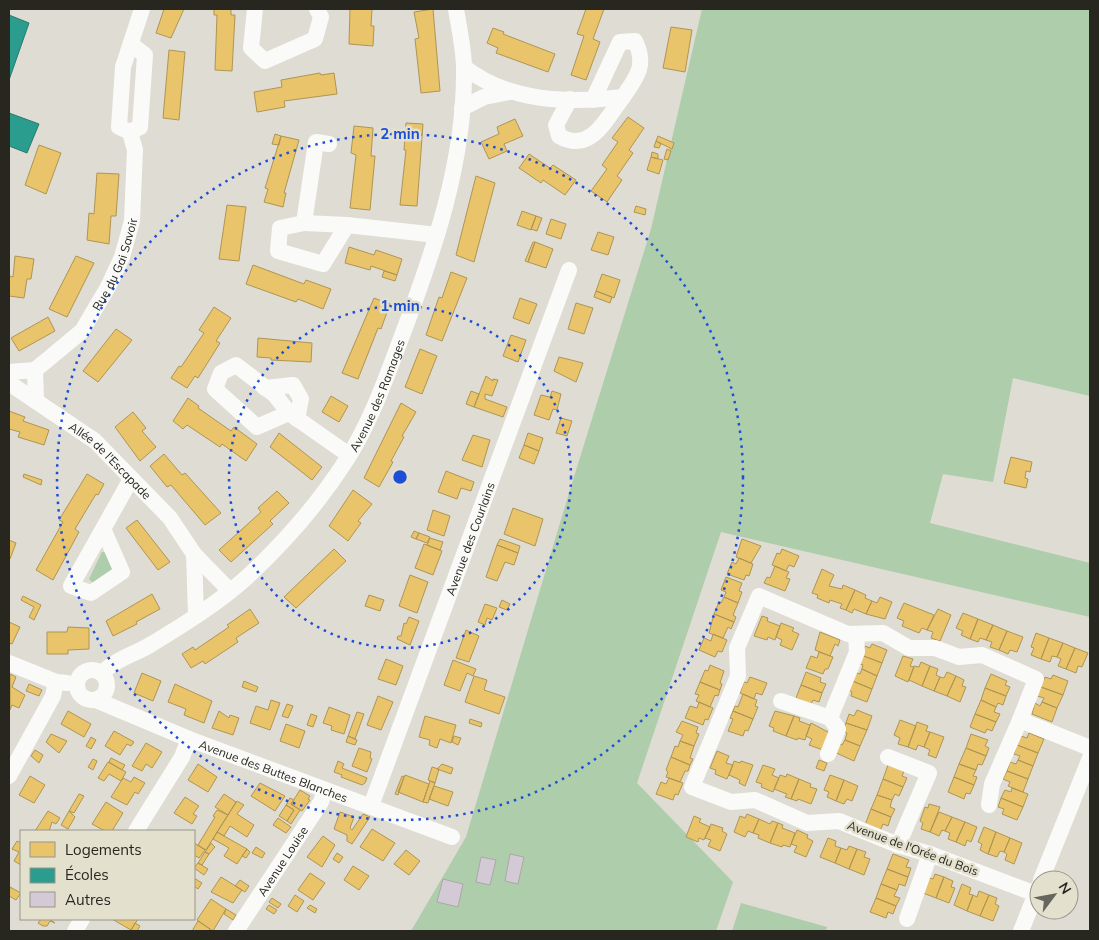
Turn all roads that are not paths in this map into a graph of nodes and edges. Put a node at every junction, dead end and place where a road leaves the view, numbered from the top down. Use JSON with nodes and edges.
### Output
{"nodes":[{"id":1,"x":142,"y":9,"type":"edge"},
{"id":2,"x":255,"y":9,"type":"edge"},
{"id":3,"x":317,"y":9,"type":"edge"},
{"id":4,"x":456,"y":9,"type":"edge"},
{"id":5,"x":131,"y":44,"type":"junction"},
{"id":6,"x":464,"y":67,"type":"junction"},
{"id":7,"x":509,"y":92,"type":"junction"},
{"id":8,"x":623,"y":97,"type":"junction"},
{"id":9,"x":570,"y":99,"type":"junction"},
{"id":10,"x":593,"y":100,"type":"junction"},
{"id":11,"x":462,"y":108,"type":"junction"},
{"id":12,"x":130,"y":132,"type":"junction"},
{"id":13,"x":329,"y":144,"type":"dead end"},
{"id":14,"x":304,"y":223,"type":"junction"},
{"id":15,"x":346,"y":225,"type":"junction"},
{"id":16,"x":437,"y":235,"type":"junction"},
{"id":17,"x":569,"y":270,"type":"dead end"},
{"id":18,"x":35,"y":370,"type":"junction"},
{"id":19,"x":9,"y":372,"type":"edge"},
{"id":20,"x":9,"y":383,"type":"edge"},
{"id":21,"x":36,"y":401,"type":"junction"},
{"id":22,"x":293,"y":416,"type":"junction"},
{"id":23,"x":349,"y":455,"type":"junction"},
{"id":24,"x":132,"y":478,"type":"junction"},
{"id":25,"x":104,"y":530,"type":"dead end"},
{"id":26,"x":194,"y":554,"type":"junction"},
{"id":27,"x":230,"y":591,"type":"junction"},
{"id":28,"x":196,"y":615,"type":"junction"},
{"id":29,"x":856,"y":634,"type":"junction"},
{"id":30,"x":9,"y":663,"type":"edge"},
{"id":31,"x":102,"y":672,"type":"junction"},
{"id":32,"x":56,"y":682,"type":"junction"},
{"id":33,"x":76,"y":684,"type":"junction"},
{"id":34,"x":96,"y":700,"type":"junction"},
{"id":35,"x":781,"y":701,"type":"dead end"},
{"id":36,"x":830,"y":718,"type":"junction"},
{"id":37,"x":1020,"y":720,"type":"junction"},
{"id":38,"x":189,"y":739,"type":"junction"},
{"id":39,"x":1090,"y":748,"type":"edge"},
{"id":40,"x":828,"y":754,"type":"dead end"},
{"id":41,"x":888,"y":757,"type":"dead end"},
{"id":42,"x":1090,"y":758,"type":"edge"},
{"id":43,"x":9,"y":776,"type":"edge"},
{"id":44,"x":325,"y":790,"type":"junction"},
{"id":45,"x":988,"y":805,"type":"dead end"},
{"id":46,"x":371,"y":806,"type":"junction"},
{"id":47,"x":137,"y":830,"type":"edge"},
{"id":48,"x":452,"y":838,"type":"dead end"},
{"id":49,"x":898,"y":845,"type":"junction"},
{"id":50,"x":930,"y":854,"type":"junction"},
{"id":51,"x":1046,"y":870,"type":"edge"},
{"id":52,"x":1029,"y":884,"type":"edge"},
{"id":53,"x":1029,"y":911,"type":"edge"},
{"id":54,"x":907,"y":919,"type":"dead end"},
{"id":55,"x":81,"y":920,"type":"edge"},
{"id":56,"x":75,"y":931,"type":"edge"},
{"id":57,"x":236,"y":931,"type":"edge"},
{"id":58,"x":1021,"y":931,"type":"edge"}],
"edges":[{"from":1,"to":5,"type":"street","name":"Rue du Gai Savoir"},
{"from":2,"to":3,"type":"street"},
{"from":4,"to":6,"type":"street","name":"Avenue des Ramages"},
{"from":5,"to":12,"type":"street","name":"Rue du Gai Savoir"},
{"from":5,"to":12,"type":"street"},
{"from":6,"to":7,"type":"street"},
{"from":6,"to":11,"type":"street","name":"Avenue des Ramages"},
{"from":7,"to":9,"type":"street"},
{"from":7,"to":11,"type":"street"},
{"from":8,"to":9,"type":"street"},
{"from":8,"to":10,"type":"street"},
{"from":8,"to":10,"type":"street"},
{"from":9,"to":10,"type":"street"},
{"from":11,"to":16,"type":"street","name":"Avenue des Ramages"},
{"from":12,"to":18,"type":"street","name":"Rue du Gai Savoir"},
{"from":13,"to":14,"type":"street"},
{"from":14,"to":15,"type":"street"},
{"from":14,"to":15,"type":"street"},
{"from":15,"to":16,"type":"street"},
{"from":16,"to":23,"type":"street","name":"Avenue des Ramages"},
{"from":17,"to":46,"type":"street","name":"Avenue des Courlains"},
{"from":18,"to":19,"type":"street"},
{"from":18,"to":21,"type":"street"},
{"from":20,"to":21,"type":"street","name":"Allée de l'Escapade"},
{"from":21,"to":24,"type":"street","name":"Allée de l'Escapade"},
{"from":22,"to":22,"type":"street"},
{"from":22,"to":23,"type":"street"},
{"from":23,"to":27,"type":"street","name":"Avenue des Ramages"},
{"from":24,"to":25,"type":"street"},
{"from":24,"to":26,"type":"street","name":"Allée de l'Escapade"},
{"from":26,"to":27,"type":"street","name":"Allée de l'Escapade"},
{"from":26,"to":28,"type":"street"},
{"from":27,"to":28,"type":"street","name":"Avenue des Ramages"},
{"from":28,"to":31,"type":"street","name":"Avenue des Ramages"},
{"from":29,"to":36,"type":"street"},
{"from":29,"to":37,"type":"street","name":"Avenue de l'Orée du Bois"},
{"from":29,"to":49,"type":"street","name":"Avenue de l'Orée du Bois"},
{"from":30,"to":32,"type":"street"},
{"from":31,"to":33,"type":"street"},
{"from":31,"to":34,"type":"street"},
{"from":32,"to":33,"type":"street"},
{"from":32,"to":43,"type":"street"},
{"from":33,"to":34,"type":"street"},
{"from":34,"to":38,"type":"street","name":"Avenue des Buttes Blanches"},
{"from":35,"to":36,"type":"street"},
{"from":36,"to":40,"type":"street"},
{"from":37,"to":39,"type":"street"},
{"from":37,"to":45,"type":"street"},
{"from":38,"to":44,"type":"street","name":"Avenue des Buttes Blanches"},
{"from":38,"to":47,"type":"street"},
{"from":41,"to":49,"type":"street"},
{"from":42,"to":51,"type":"street"},
{"from":44,"to":46,"type":"street","name":"Avenue des Buttes Blanches"},
{"from":44,"to":57,"type":"street","name":"Avenue Louise"},
{"from":46,"to":48,"type":"street","name":"Avenue des Buttes Blanches"},
{"from":49,"to":50,"type":"street","name":"Avenue de l'Orée du Bois"},
{"from":50,"to":52,"type":"street","name":"Avenue de l'Orée du Bois"},
{"from":50,"to":54,"type":"street"},
{"from":53,"to":58,"type":"street"},
{"from":55,"to":56,"type":"street"}]}
